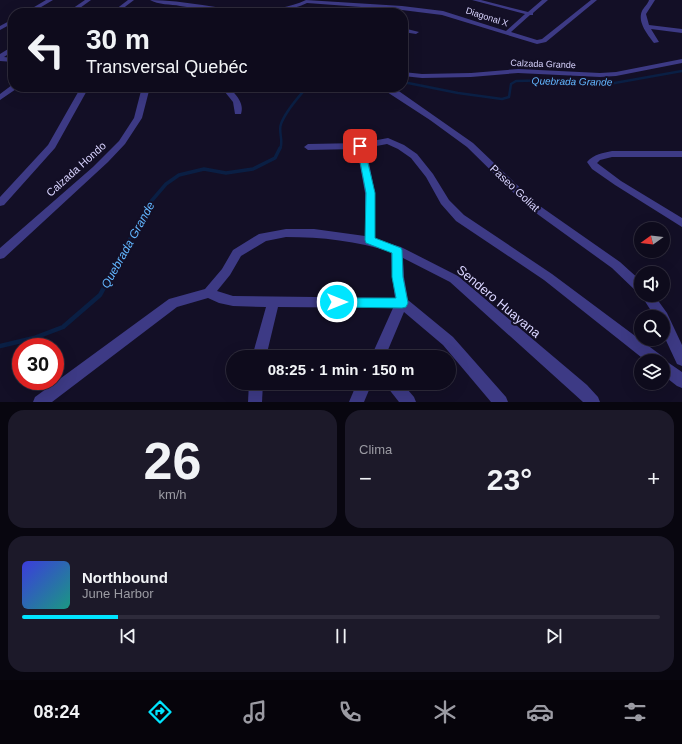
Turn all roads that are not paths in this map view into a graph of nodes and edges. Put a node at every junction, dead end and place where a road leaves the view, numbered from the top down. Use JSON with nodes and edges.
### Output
{"nodes":[{"id":1,"x":50,"y":0,"type":"edge"},
{"id":2,"x":88,"y":0,"type":"edge"},
{"id":3,"x":131,"y":0,"type":"edge"},
{"id":4,"x":153,"y":0,"type":"edge"},
{"id":5,"x":396,"y":0,"type":"edge"},
{"id":6,"x":475,"y":0,"type":"edge"},
{"id":7,"x":545,"y":0,"type":"edge"},
{"id":8,"x":594,"y":0,"type":"edge"},
{"id":9,"x":652,"y":0,"type":"edge"},
{"id":10,"x":309,"y":1,"type":"edge"},
{"id":11,"x":348,"y":2,"type":"edge"},
{"id":12,"x":36,"y":8,"type":"edge"},
{"id":13,"x":76,"y":8,"type":"edge"},
{"id":14,"x":121,"y":8,"type":"edge"},
{"id":15,"x":191,"y":8,"type":"edge"},
{"id":16,"x":286,"y":8,"type":"edge"},
{"id":17,"x":402,"y":8,"type":"joint"},
{"id":18,"x":408,"y":9,"type":"edge"},
{"id":19,"x":531,"y":14,"type":"junction"},
{"id":20,"x":648,"y":27,"type":"junction"},
{"id":21,"x":408,"y":31,"type":"edge"},
{"id":22,"x":682,"y":31,"type":"edge"},
{"id":23,"x":416,"y":32,"type":"dead end"},
{"id":24,"x":507,"y":33,"type":"junction"},
{"id":25,"x":656,"y":42,"type":"dead end"},
{"id":26,"x":8,"y":52,"type":"edge"},
{"id":27,"x":0,"y":58,"type":"edge"},
{"id":28,"x":682,"y":61,"type":"edge"},
{"id":29,"x":408,"y":75,"type":"edge"},
{"id":30,"x":8,"y":92,"type":"edge"},
{"id":31,"x":82,"y":92,"type":"edge"},
{"id":32,"x":145,"y":92,"type":"edge"},
{"id":33,"x":229,"y":92,"type":"edge"},
{"id":34,"x":393,"y":92,"type":"edge"},
{"id":35,"x":0,"y":98,"type":"edge"},
{"id":36,"x":238,"y":112,"type":"dead end"},
{"id":37,"x":360,"y":146,"type":"junction"},
{"id":38,"x":308,"y":147,"type":"dead end"},
{"id":39,"x":682,"y":154,"type":"edge"},
{"id":40,"x":0,"y":203,"type":"edge"},
{"id":41,"x":682,"y":223,"type":"edge"},
{"id":42,"x":370,"y":240,"type":"junction"},
{"id":43,"x":397,"y":250,"type":"junction"},
{"id":44,"x":0,"y":255,"type":"edge"},
{"id":45,"x":634,"y":282,"type":"edge"},
{"id":46,"x":209,"y":293,"type":"junction"},
{"id":47,"x":273,"y":302,"type":"junction"},
{"id":48,"x":402,"y":303,"type":"junction"},
{"id":49,"x":670,"y":334,"type":"edge"},
{"id":50,"x":261,"y":350,"type":"edge"},
{"id":51,"x":381,"y":350,"type":"edge"},
{"id":52,"x":648,"y":354,"type":"edge"},
{"id":53,"x":682,"y":359,"type":"edge"},
{"id":54,"x":670,"y":372,"type":"edge"},
{"id":55,"x":682,"y":381,"type":"edge"},
{"id":56,"x":256,"y":390,"type":"edge"},
{"id":57,"x":362,"y":390,"type":"edge"},
{"id":58,"x":399,"y":390,"type":"edge"},
{"id":59,"x":40,"y":402,"type":"edge"},
{"id":60,"x":255,"y":402,"type":"edge"},
{"id":61,"x":356,"y":402,"type":"edge"},
{"id":62,"x":409,"y":402,"type":"edge"},
{"id":63,"x":501,"y":402,"type":"edge"},
{"id":64,"x":593,"y":402,"type":"edge"}],
"edges":[{"from":1,"to":12,"type":"street"},
{"from":2,"to":13,"type":"street"},
{"from":3,"to":14,"type":"street"},
{"from":4,"to":15,"type":"street","name":"Diagonal X"},
{"from":5,"to":17,"type":"street"},
{"from":6,"to":19,"type":"street"},
{"from":7,"to":19,"type":"street"},
{"from":8,"to":24,"type":"street","name":"Diagonal X"},
{"from":9,"to":20,"type":"street"},
{"from":10,"to":11,"type":"street","name":"Diagonal X"},
{"from":10,"to":16,"type":"street","name":"Diagonal X"},
{"from":11,"to":17,"type":"street","name":"Diagonal X"},
{"from":18,"to":24,"type":"street","name":"Diagonal X"},
{"from":19,"to":24,"type":"street"},
{"from":20,"to":22,"type":"street"},
{"from":20,"to":25,"type":"street"},
{"from":21,"to":23,"type":"street"},
{"from":26,"to":27,"type":"street"},
{"from":28,"to":29,"type":"street","name":"Calzada Grande"},
{"from":30,"to":35,"type":"street"},
{"from":31,"to":40,"type":"street"},
{"from":32,"to":44,"type":"street","name":"Calzada Hondo"},
{"from":33,"to":36,"type":"street"},
{"from":34,"to":45,"type":"street","name":"Paseo Goliat"},
{"from":37,"to":38,"type":"street"},
{"from":37,"to":42,"type":"street"},
{"from":37,"to":52,"type":"street"},
{"from":39,"to":41,"type":"street"},
{"from":42,"to":43,"type":"street","name":"Sendero Huayana"},
{"from":42,"to":46,"type":"street","name":"Sendero Huayana"},
{"from":43,"to":48,"type":"street"},
{"from":43,"to":64,"type":"street","name":"Sendero Huayana"},
{"from":46,"to":47,"type":"street"},
{"from":46,"to":59,"type":"street"},
{"from":47,"to":48,"type":"street"},
{"from":47,"to":50,"type":"street"},
{"from":48,"to":51,"type":"street"},
{"from":48,"to":63,"type":"street"},
{"from":49,"to":53,"type":"street"},
{"from":54,"to":55,"type":"street"},
{"from":56,"to":60,"type":"street"},
{"from":57,"to":61,"type":"street"},
{"from":58,"to":62,"type":"street"}]}
